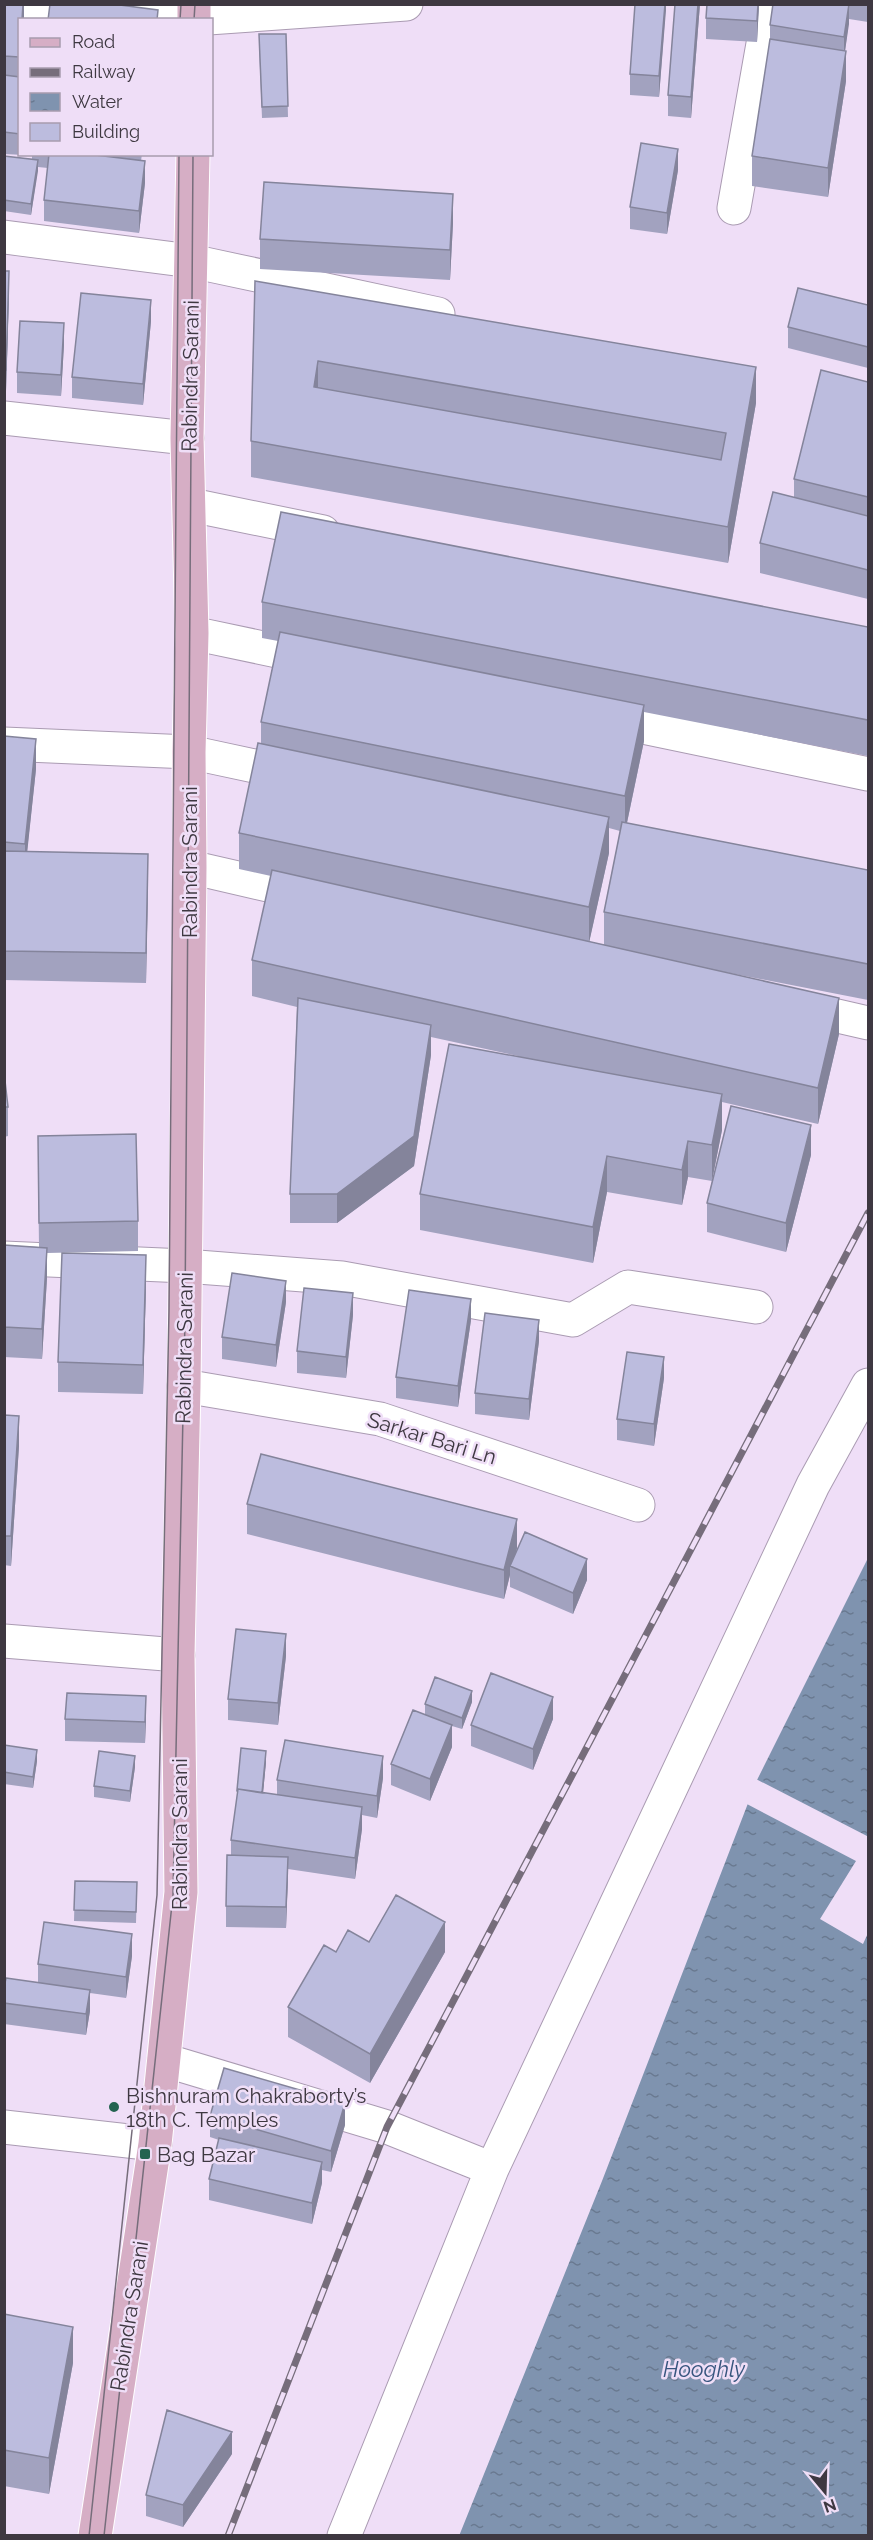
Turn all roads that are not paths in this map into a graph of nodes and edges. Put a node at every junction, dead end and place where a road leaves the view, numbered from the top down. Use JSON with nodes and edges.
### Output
{"nodes":[{"id":1,"x":21,"y":4,"type":"edge"},
{"id":2,"x":406,"y":4,"type":"edge"},
{"id":3,"x":770,"y":4,"type":"edge"},
{"id":4,"x":183,"y":18,"type":"edge"},
{"id":5,"x":209,"y":18,"type":"edge"},
{"id":6,"x":193,"y":156,"type":"edge"},
{"id":7,"x":734,"y":208,"type":"dead end"},
{"id":8,"x":4,"y":237,"type":"edge"},
{"id":9,"x":191,"y":261,"type":"junction"},
{"id":10,"x":466,"y":320,"type":"edge"},
{"id":11,"x":4,"y":418,"type":"edge"},
{"id":12,"x":188,"y":438,"type":"junction"},
{"id":13,"x":191,"y":505,"type":"junction"},
{"id":14,"x":354,"y":538,"type":"edge"},
{"id":15,"x":192,"y":633,"type":"junction"},
{"id":16,"x":344,"y":664,"type":"edge"},
{"id":17,"x":565,"y":711,"type":"edge"},
{"id":18,"x":4,"y":744,"type":"edge"},
{"id":19,"x":189,"y":752,"type":"junction"},
{"id":20,"x":868,"y":774,"type":"edge"},
{"id":21,"x":330,"y":782,"type":"edge"},
{"id":22,"x":190,"y":867,"type":"junction"},
{"id":23,"x":342,"y":902,"type":"edge"},
{"id":24,"x":763,"y":999,"type":"edge"},
{"id":25,"x":868,"y":1023,"type":"edge"},
{"id":26,"x":4,"y":1258,"type":"edge"},
{"id":27,"x":185,"y":1266,"type":"junction"},
{"id":28,"x":756,"y":1307,"type":"dead end"},
{"id":29,"x":868,"y":1385,"type":"edge"},
{"id":30,"x":184,"y":1386,"type":"junction"},
{"id":31,"x":638,"y":1505,"type":"dead end"},
{"id":32,"x":4,"y":1641,"type":"edge"},
{"id":33,"x":178,"y":1654,"type":"junction"},
{"id":34,"x":164,"y":2060,"type":"junction"},
{"id":35,"x":4,"y":2127,"type":"edge"},
{"id":36,"x":155,"y":2144,"type":"junction"},
{"id":37,"x":492,"y":2169,"type":"junction"},
{"id":38,"x":95,"y":2535,"type":"edge"},
{"id":39,"x":344,"y":2535,"type":"edge"}],
"edges":[{"from":1,"to":4,"type":"street"},
{"from":2,"to":5,"type":"street"},
{"from":3,"to":7,"type":"street"},
{"from":6,"to":9,"type":"main road","name":"Rabindra Sarani"},
{"from":8,"to":9,"type":"street"},
{"from":9,"to":10,"type":"street"},
{"from":9,"to":12,"type":"main road","name":"Rabindra Sarani"},
{"from":11,"to":12,"type":"street"},
{"from":12,"to":13,"type":"main road","name":"Rabindra Sarani"},
{"from":13,"to":14,"type":"street"},
{"from":13,"to":15,"type":"main road","name":"Rabindra Sarani"},
{"from":15,"to":16,"type":"street"},
{"from":15,"to":19,"type":"main road","name":"Rabindra Sarani"},
{"from":17,"to":20,"type":"street"},
{"from":18,"to":19,"type":"street"},
{"from":19,"to":21,"type":"street"},
{"from":19,"to":22,"type":"main road","name":"Rabindra Sarani"},
{"from":22,"to":23,"type":"street"},
{"from":22,"to":27,"type":"main road","name":"Rabindra Sarani"},
{"from":24,"to":25,"type":"street"},
{"from":26,"to":27,"type":"street"},
{"from":27,"to":28,"type":"street"},
{"from":27,"to":30,"type":"main road","name":"Rabindra Sarani"},
{"from":29,"to":37,"type":"street"},
{"from":30,"to":31,"type":"street","name":"Sarkar Bari Ln"},
{"from":30,"to":33,"type":"main road","name":"Rabindra Sarani"},
{"from":32,"to":33,"type":"street"},
{"from":33,"to":34,"type":"main road","name":"Rabindra Sarani"},
{"from":34,"to":36,"type":"main road","name":"Rabindra Sarani"},
{"from":34,"to":37,"type":"street"},
{"from":35,"to":36,"type":"street"},
{"from":36,"to":38,"type":"main road","name":"Rabindra Sarani"},
{"from":37,"to":39,"type":"street"}]}
